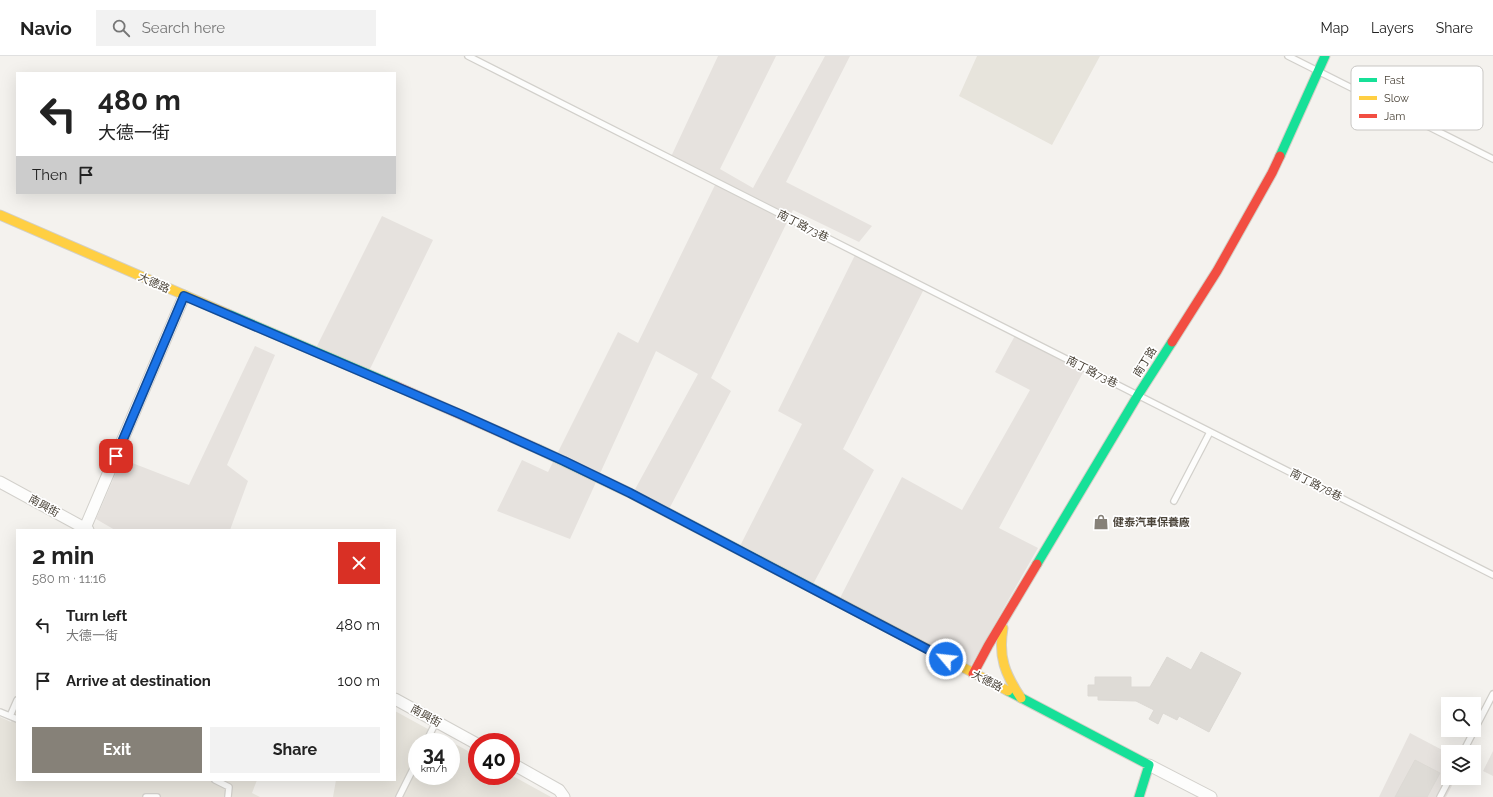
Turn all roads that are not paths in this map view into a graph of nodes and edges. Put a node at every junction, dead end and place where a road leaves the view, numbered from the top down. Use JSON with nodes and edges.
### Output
{"nodes":[{"id":1,"x":468,"y":56,"type":"edge"},
{"id":2,"x":1288,"y":56,"type":"edge"},
{"id":3,"x":1325,"y":56,"type":"edge"},
{"id":4,"x":1318,"y":71,"type":"junction"},
{"id":5,"x":1351,"y":88,"type":"edge"},
{"id":6,"x":1435,"y":130,"type":"edge"},
{"id":7,"x":1493,"y":159,"type":"edge"},
{"id":8,"x":0,"y":216,"type":"edge"},
{"id":9,"x":184,"y":296,"type":"junction"},
{"id":10,"x":1138,"y":395,"type":"junction"},
{"id":11,"x":1210,"y":432,"type":"junction"},
{"id":12,"x":0,"y":482,"type":"edge"},
{"id":13,"x":1174,"y":501,"type":"dead end"},
{"id":14,"x":86,"y":529,"type":"edge"},
{"id":15,"x":1493,"y":575,"type":"edge"},
{"id":16,"x":1005,"y":618,"type":"junction"},
{"id":17,"x":973,"y":674,"type":"junction"},
{"id":18,"x":1493,"y":694,"type":"edge"},
{"id":19,"x":1022,"y":699,"type":"junction"},
{"id":20,"x":396,"y":700,"type":"edge"},
{"id":21,"x":16,"y":702,"type":"edge"},
{"id":22,"x":0,"y":712,"type":"edge"},
{"id":23,"x":10,"y":716,"type":"junction"},
{"id":24,"x":16,"y":719,"type":"edge"},
{"id":25,"x":436,"y":722,"type":"junction"},
{"id":26,"x":430,"y":733,"type":"edge"},
{"id":27,"x":468,"y":739,"type":"edge"},
{"id":28,"x":1467,"y":745,"type":"edge"},
{"id":29,"x":1149,"y":765,"type":"junction"},
{"id":30,"x":520,"y":768,"type":"edge"},
{"id":31,"x":408,"y":779,"type":"edge"},
{"id":32,"x":217,"y":781,"type":"edge"},
{"id":33,"x":1446,"y":785,"type":"edge"},
{"id":34,"x":146,"y":796,"type":"edge"},
{"id":35,"x":157,"y":797,"type":"edge"},
{"id":36,"x":228,"y":797,"type":"edge"},
{"id":37,"x":399,"y":797,"type":"edge"},
{"id":38,"x":564,"y":797,"type":"edge"},
{"id":39,"x":1139,"y":797,"type":"edge"},
{"id":40,"x":1211,"y":797,"type":"edge"},
{"id":41,"x":1440,"y":797,"type":"edge"}],
"edges":[{"from":1,"to":10,"type":"lane","name":"南丁路73巷"},
{"from":2,"to":4,"type":"lane"},
{"from":3,"to":4,"type":"street","name":"南丁路"},
{"from":4,"to":5,"type":"lane"},
{"from":4,"to":10,"type":"street","name":"南丁路"},
{"from":6,"to":7,"type":"lane"},
{"from":8,"to":9,"type":"street","name":"大德路"},
{"from":9,"to":14,"type":"street"},
{"from":9,"to":17,"type":"street","name":"大德路"},
{"from":10,"to":11,"type":"lane","name":"南丁路78巷"},
{"from":10,"to":16,"type":"street","name":"南丁路"},
{"from":11,"to":13,"type":"lane"},
{"from":11,"to":15,"type":"lane","name":"南丁路78巷"},
{"from":12,"to":14,"type":"street","name":"南興街"},
{"from":16,"to":17,"type":"street","name":"南丁路"},
{"from":16,"to":19,"type":"street"},
{"from":17,"to":19,"type":"street","name":"大德路"},
{"from":18,"to":28,"type":"lane"},
{"from":19,"to":29,"type":"street","name":"大德路"},
{"from":20,"to":25,"type":"street","name":"南興街"},
{"from":21,"to":23,"type":"lane"},
{"from":22,"to":23,"type":"lane"},
{"from":23,"to":24,"type":"lane"},
{"from":25,"to":26,"type":"lane"},
{"from":25,"to":27,"type":"street","name":"南興街"},
{"from":29,"to":39,"type":"street"},
{"from":29,"to":40,"type":"street","name":"大德路"},
{"from":30,"to":38,"type":"street"},
{"from":31,"to":37,"type":"lane"},
{"from":32,"to":36,"type":"lane"},
{"from":33,"to":41,"type":"lane"},
{"from":34,"to":35,"type":"lane"}]}
